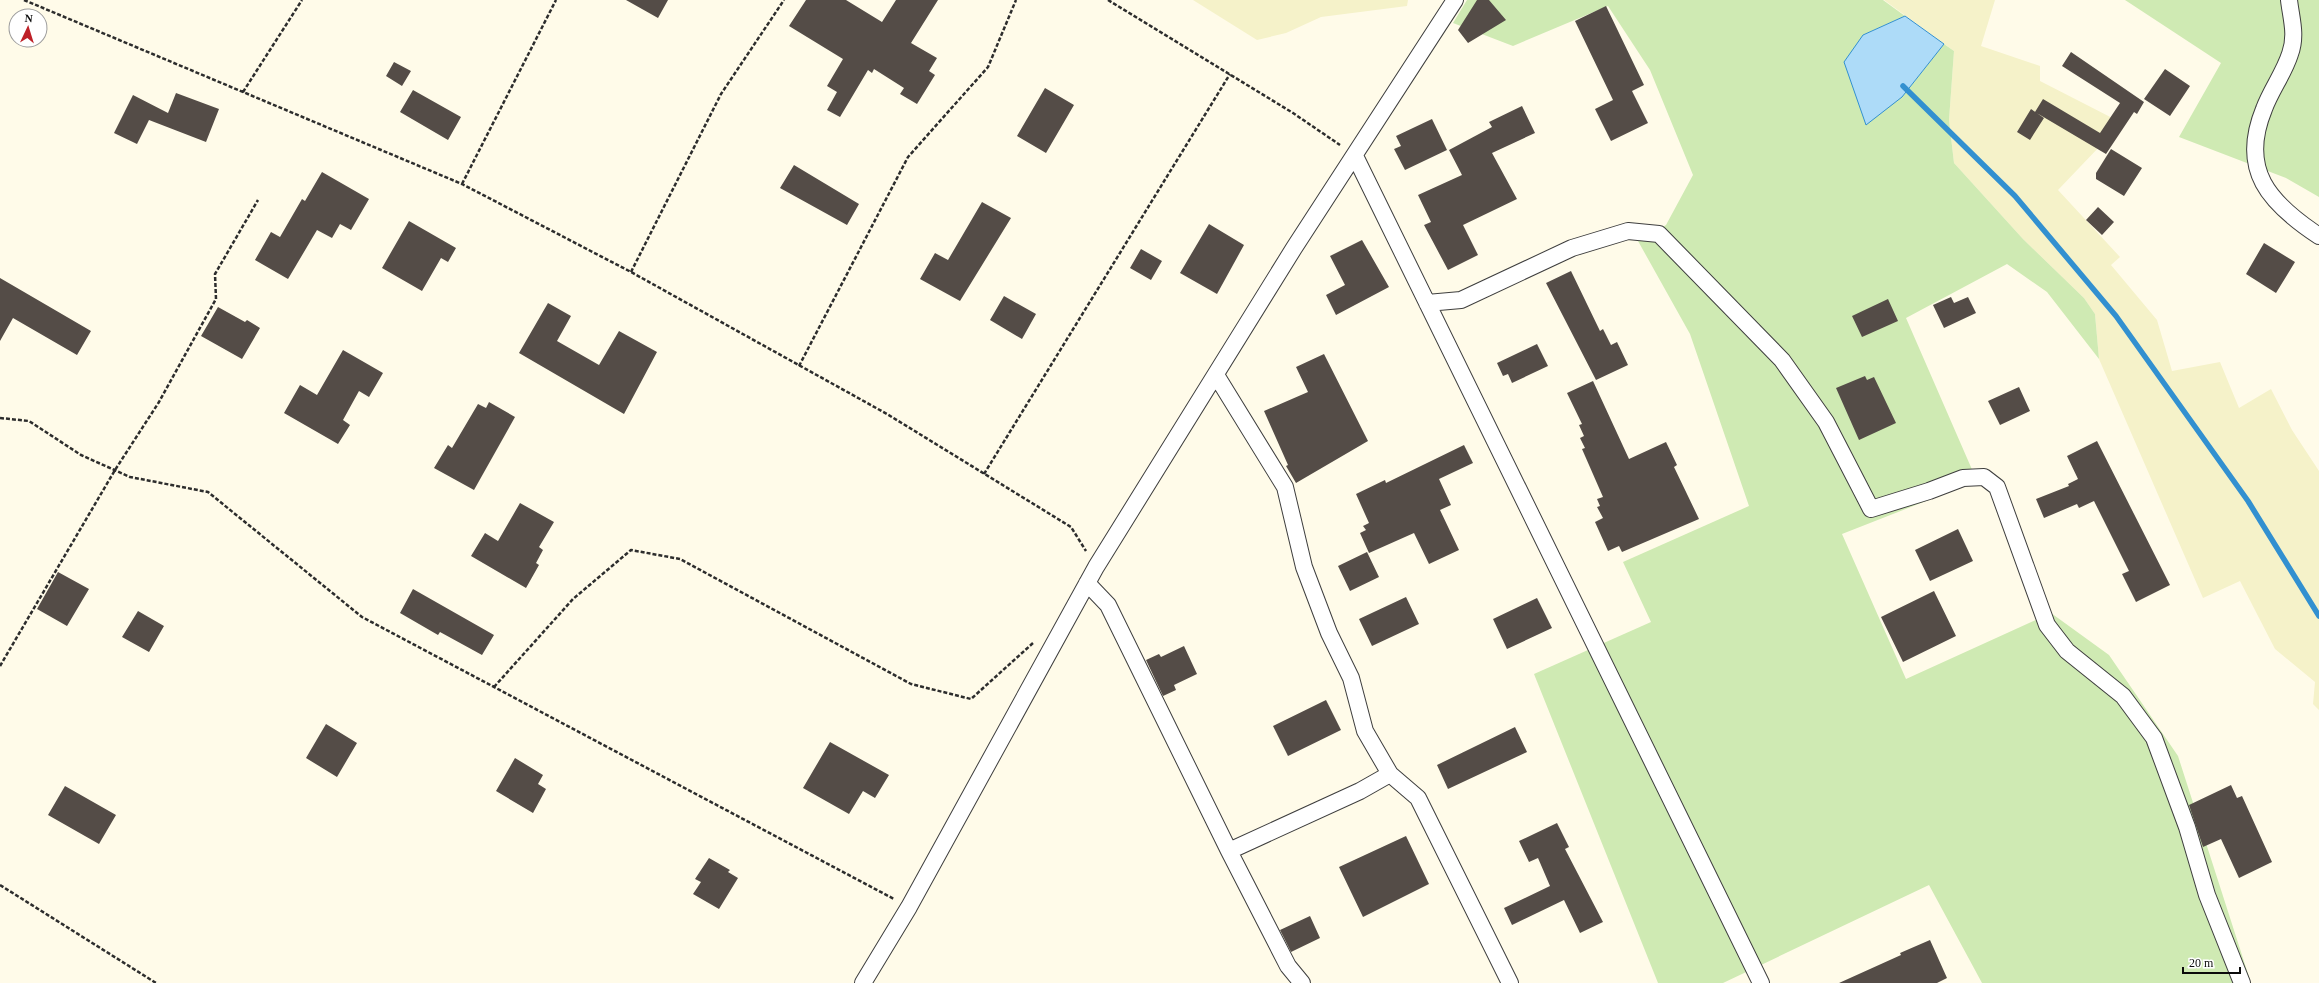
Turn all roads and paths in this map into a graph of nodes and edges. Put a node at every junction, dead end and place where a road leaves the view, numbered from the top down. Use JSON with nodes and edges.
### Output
{"nodes":[{"id":1,"x":24,"y":0,"type":"edge"},
{"id":2,"x":302,"y":0,"type":"edge"},
{"id":3,"x":556,"y":0,"type":"edge"},
{"id":4,"x":784,"y":0,"type":"edge"},
{"id":5,"x":1016,"y":0,"type":"edge"},
{"id":6,"x":1108,"y":0,"type":"edge"},
{"id":7,"x":1455,"y":0,"type":"edge"},
{"id":8,"x":2289,"y":0,"type":"edge"},
{"id":9,"x":1230,"y":74,"type":"junction"},
{"id":10,"x":243,"y":92,"type":"junction"},
{"id":11,"x":1355,"y":156,"type":"junction"},
{"id":12,"x":462,"y":184,"type":"junction"},
{"id":13,"x":258,"y":200,"type":"dead end"},
{"id":14,"x":2319,"y":236,"type":"edge"},
{"id":15,"x":631,"y":272,"type":"junction"},
{"id":16,"x":1427,"y":303,"type":"junction"},
{"id":17,"x":799,"y":366,"type":"junction"},
{"id":18,"x":1216,"y":375,"type":"junction"},
{"id":19,"x":0,"y":418,"type":"edge"},
{"id":20,"x":115,"y":470,"type":"junction"},
{"id":21,"x":984,"y":474,"type":"junction"},
{"id":22,"x":1096,"y":567,"type":"junction"},
{"id":23,"x":1087,"y":583,"type":"junction"},
{"id":24,"x":1039,"y":638,"type":"dead end"},
{"id":25,"x":0,"y":666,"type":"edge"},
{"id":26,"x":494,"y":687,"type":"junction"},
{"id":27,"x":1390,"y":774,"type":"junction"},
{"id":28,"x":1229,"y":852,"type":"junction"},
{"id":29,"x":0,"y":886,"type":"edge"},
{"id":30,"x":909,"y":907,"type":"junction"},
{"id":31,"x":156,"y":983,"type":"edge"},
{"id":32,"x":862,"y":983,"type":"edge"},
{"id":33,"x":1302,"y":983,"type":"edge"},
{"id":34,"x":1510,"y":983,"type":"edge"},
{"id":35,"x":1761,"y":983,"type":"edge"},
{"id":36,"x":2242,"y":983,"type":"edge"}],
"edges":[{"from":1,"to":10,"type":"path"},
{"from":2,"to":10,"type":"path"},
{"from":3,"to":12,"type":"path"},
{"from":4,"to":15,"type":"path"},
{"from":5,"to":17,"type":"path"},
{"from":6,"to":9,"type":"path"},
{"from":7,"to":11,"type":"street"},
{"from":8,"to":14,"type":"street"},
{"from":9,"to":11,"type":"path"},
{"from":9,"to":21,"type":"path"},
{"from":10,"to":12,"type":"path"},
{"from":11,"to":16,"type":"street"},
{"from":11,"to":18,"type":"street"},
{"from":12,"to":15,"type":"path"},
{"from":13,"to":20,"type":"path"},
{"from":15,"to":17,"type":"path"},
{"from":16,"to":35,"type":"street"},
{"from":16,"to":36,"type":"street"},
{"from":17,"to":21,"type":"path"},
{"from":18,"to":22,"type":"street"},
{"from":18,"to":27,"type":"street"},
{"from":19,"to":20,"type":"path"},
{"from":20,"to":25,"type":"path"},
{"from":20,"to":26,"type":"path"},
{"from":21,"to":22,"type":"path"},
{"from":22,"to":23,"type":"street"},
{"from":23,"to":28,"type":"street"},
{"from":23,"to":30,"type":"street"},
{"from":24,"to":26,"type":"path"},
{"from":26,"to":30,"type":"path"},
{"from":27,"to":28,"type":"street"},
{"from":27,"to":34,"type":"street"},
{"from":28,"to":33,"type":"street"},
{"from":29,"to":31,"type":"path"},
{"from":30,"to":32,"type":"street"}]}
